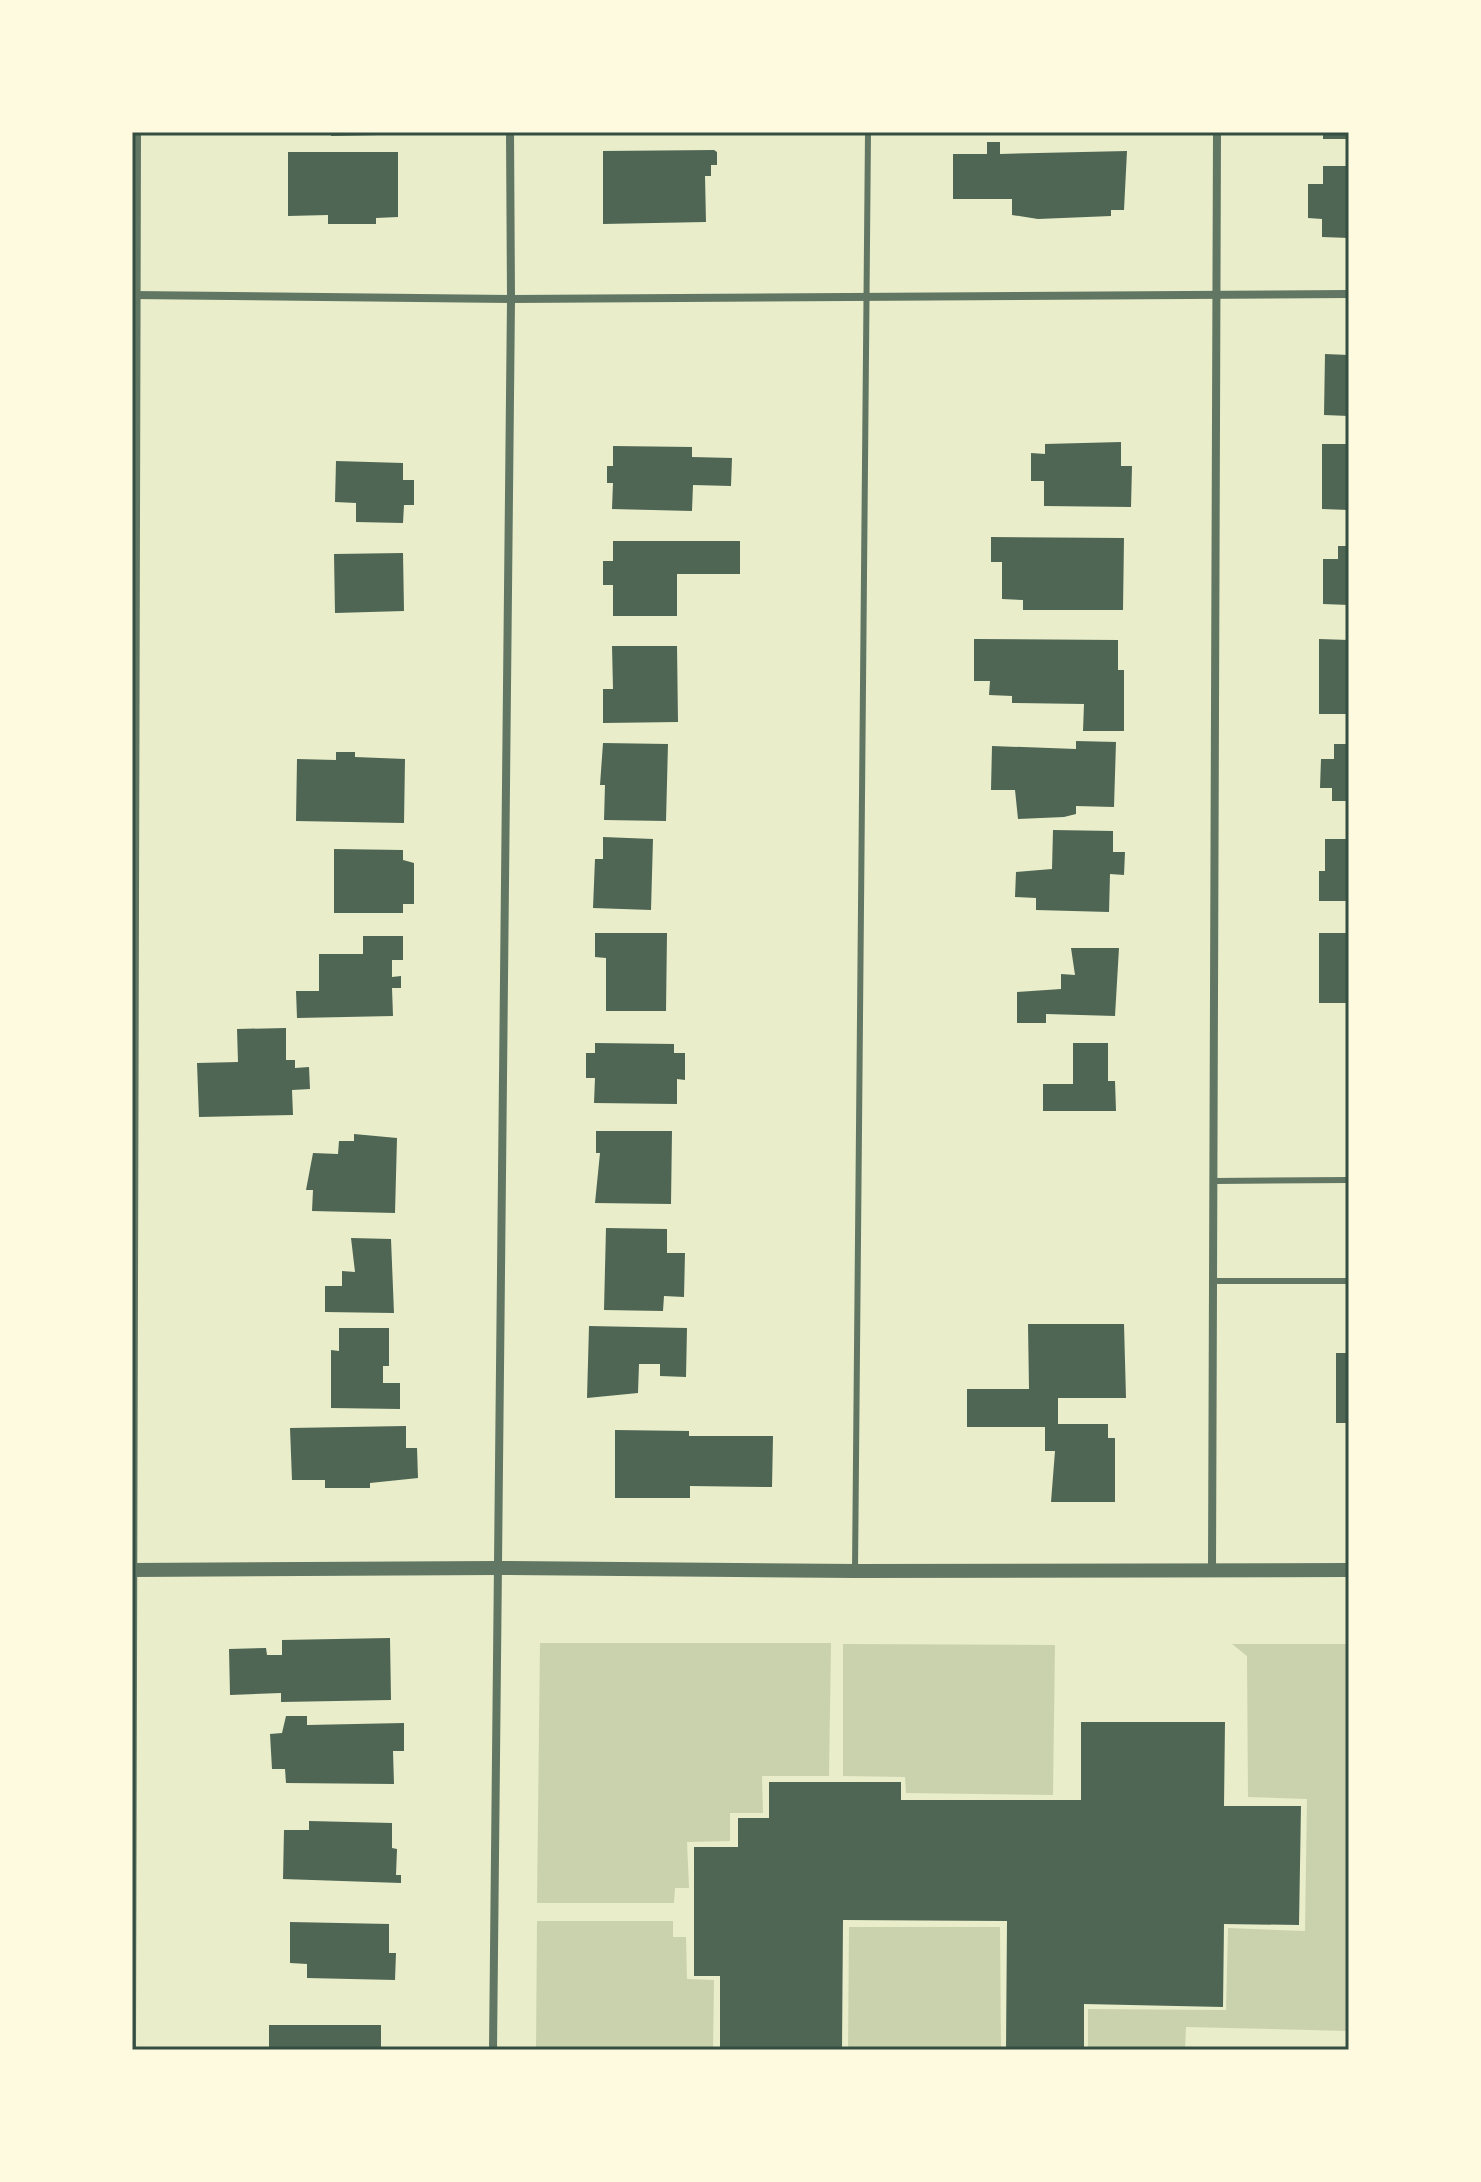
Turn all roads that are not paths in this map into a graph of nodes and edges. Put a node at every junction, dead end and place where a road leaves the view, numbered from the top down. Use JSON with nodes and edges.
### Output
{"nodes":[{"id":1,"x":138,"y":132,"type":"edge"},
{"id":2,"x":510,"y":132,"type":"edge"},
{"id":3,"x":868,"y":132,"type":"edge"},
{"id":4,"x":1217,"y":132,"type":"edge"},
{"id":5,"x":1217,"y":294,"type":"junction"},
{"id":6,"x":1349,"y":294,"type":"edge"},
{"id":7,"x":134,"y":295,"type":"edge"},
{"id":8,"x":868,"y":297,"type":"junction"},
{"id":9,"x":511,"y":299,"type":"junction"},
{"id":10,"x":1349,"y":1180,"type":"edge"},
{"id":11,"x":1215,"y":1181,"type":"junction"},
{"id":12,"x":1214,"y":1281,"type":"junction"},
{"id":13,"x":1349,"y":1281,"type":"edge"},
{"id":14,"x":497,"y":1568,"type":"junction"},
{"id":15,"x":134,"y":1570,"type":"edge"},
{"id":16,"x":1349,"y":1570,"type":"edge"},
{"id":17,"x":855,"y":1571,"type":"junction"},
{"id":18,"x":1212,"y":1571,"type":"junction"},
{"id":19,"x":133,"y":2050,"type":"edge"},
{"id":20,"x":493,"y":2050,"type":"edge"}],
"edges":[{"from":1,"to":7,"type":"lane"},
{"from":2,"to":9,"type":"street"},
{"from":3,"to":8,"type":"lane"},
{"from":4,"to":5,"type":"street"},
{"from":5,"to":6,"type":"street"},
{"from":5,"to":8,"type":"street"},
{"from":5,"to":11,"type":"street"},
{"from":7,"to":9,"type":"street"},
{"from":7,"to":15,"type":"lane"},
{"from":8,"to":9,"type":"street"},
{"from":8,"to":17,"type":"lane"},
{"from":9,"to":14,"type":"street"},
{"from":10,"to":11,"type":"lane"},
{"from":11,"to":12,"type":"street"},
{"from":12,"to":13,"type":"lane"},
{"from":12,"to":18,"type":"street"},
{"from":14,"to":15,"type":"street"},
{"from":14,"to":17,"type":"street"},
{"from":14,"to":20,"type":"street"},
{"from":15,"to":19,"type":"lane"},
{"from":16,"to":18,"type":"street"},
{"from":17,"to":18,"type":"street"}]}
